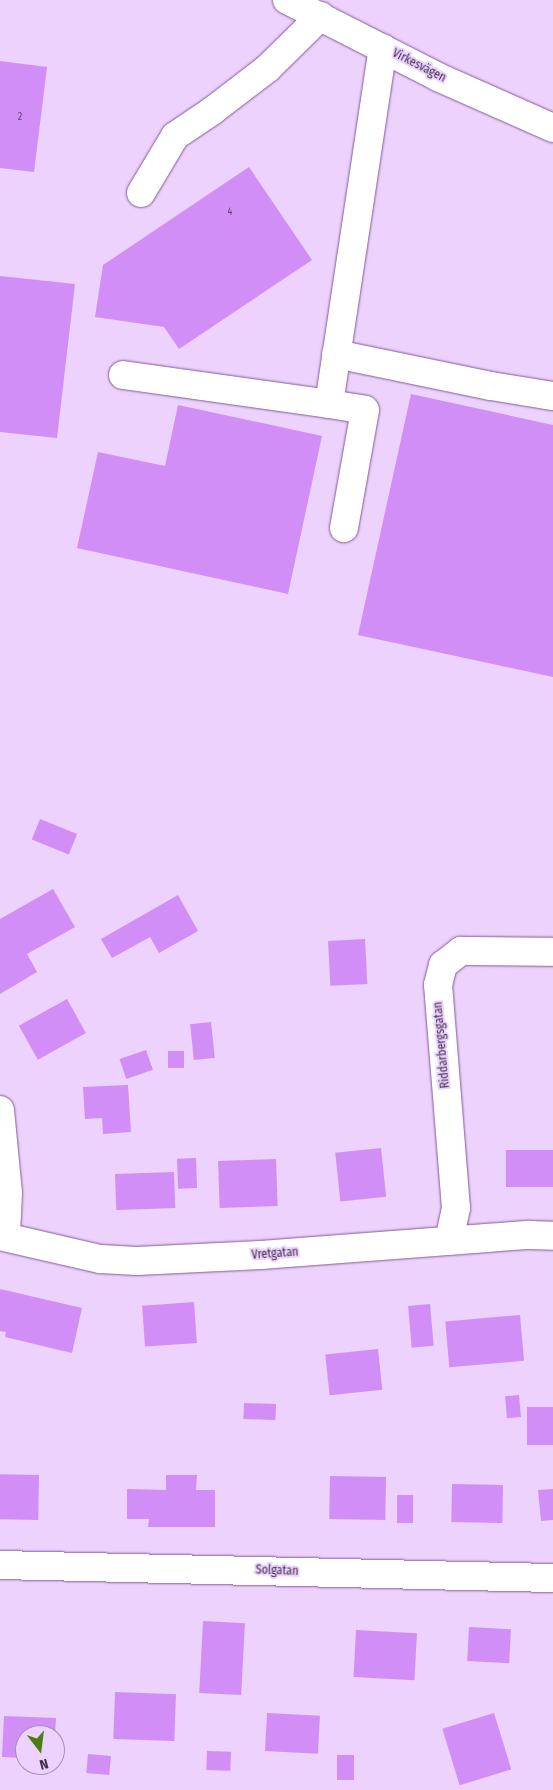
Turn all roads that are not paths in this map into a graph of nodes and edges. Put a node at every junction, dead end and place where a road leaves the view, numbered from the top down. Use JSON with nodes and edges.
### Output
{"nodes":[{"id":1,"x":287,"y":0,"type":"edge"},
{"id":2,"x":321,"y":16,"type":"junction"},
{"id":3,"x":383,"y":48,"type":"junction"},
{"id":4,"x":553,"y":128,"type":"edge"},
{"id":5,"x":141,"y":193,"type":"dead end"},
{"id":6,"x":336,"y":354,"type":"junction"},
{"id":7,"x":123,"y":375,"type":"dead end"},
{"id":8,"x":553,"y":396,"type":"edge"},
{"id":9,"x":329,"y":404,"type":"junction"},
{"id":10,"x":344,"y":528,"type":"dead end"},
{"id":11,"x":553,"y":952,"type":"edge"},
{"id":12,"x":0,"y":1110,"type":"edge"},
{"id":13,"x":3,"y":1236,"type":"edge"},
{"id":14,"x":553,"y":1236,"type":"edge"},
{"id":15,"x":449,"y":1240,"type":"junction"},
{"id":16,"x":0,"y":1565,"type":"edge"},
{"id":17,"x":553,"y":1578,"type":"edge"}],
"edges":[{"from":1,"to":2,"type":"street","name":"Virkesvägen"},
{"from":2,"to":3,"type":"street","name":"Virkesvägen"},
{"from":2,"to":5,"type":"street"},
{"from":3,"to":4,"type":"street","name":"Virkesvägen"},
{"from":3,"to":6,"type":"street"},
{"from":6,"to":8,"type":"street"},
{"from":6,"to":9,"type":"street"},
{"from":7,"to":9,"type":"street"},
{"from":9,"to":10,"type":"street"},
{"from":11,"to":15,"type":"street","name":"Riddarbergsgatan"},
{"from":12,"to":13,"type":"street"},
{"from":13,"to":15,"type":"street","name":"Vretgatan"},
{"from":14,"to":15,"type":"street","name":"Vretgatan"},
{"from":16,"to":17,"type":"street","name":"Solgatan"}]}
